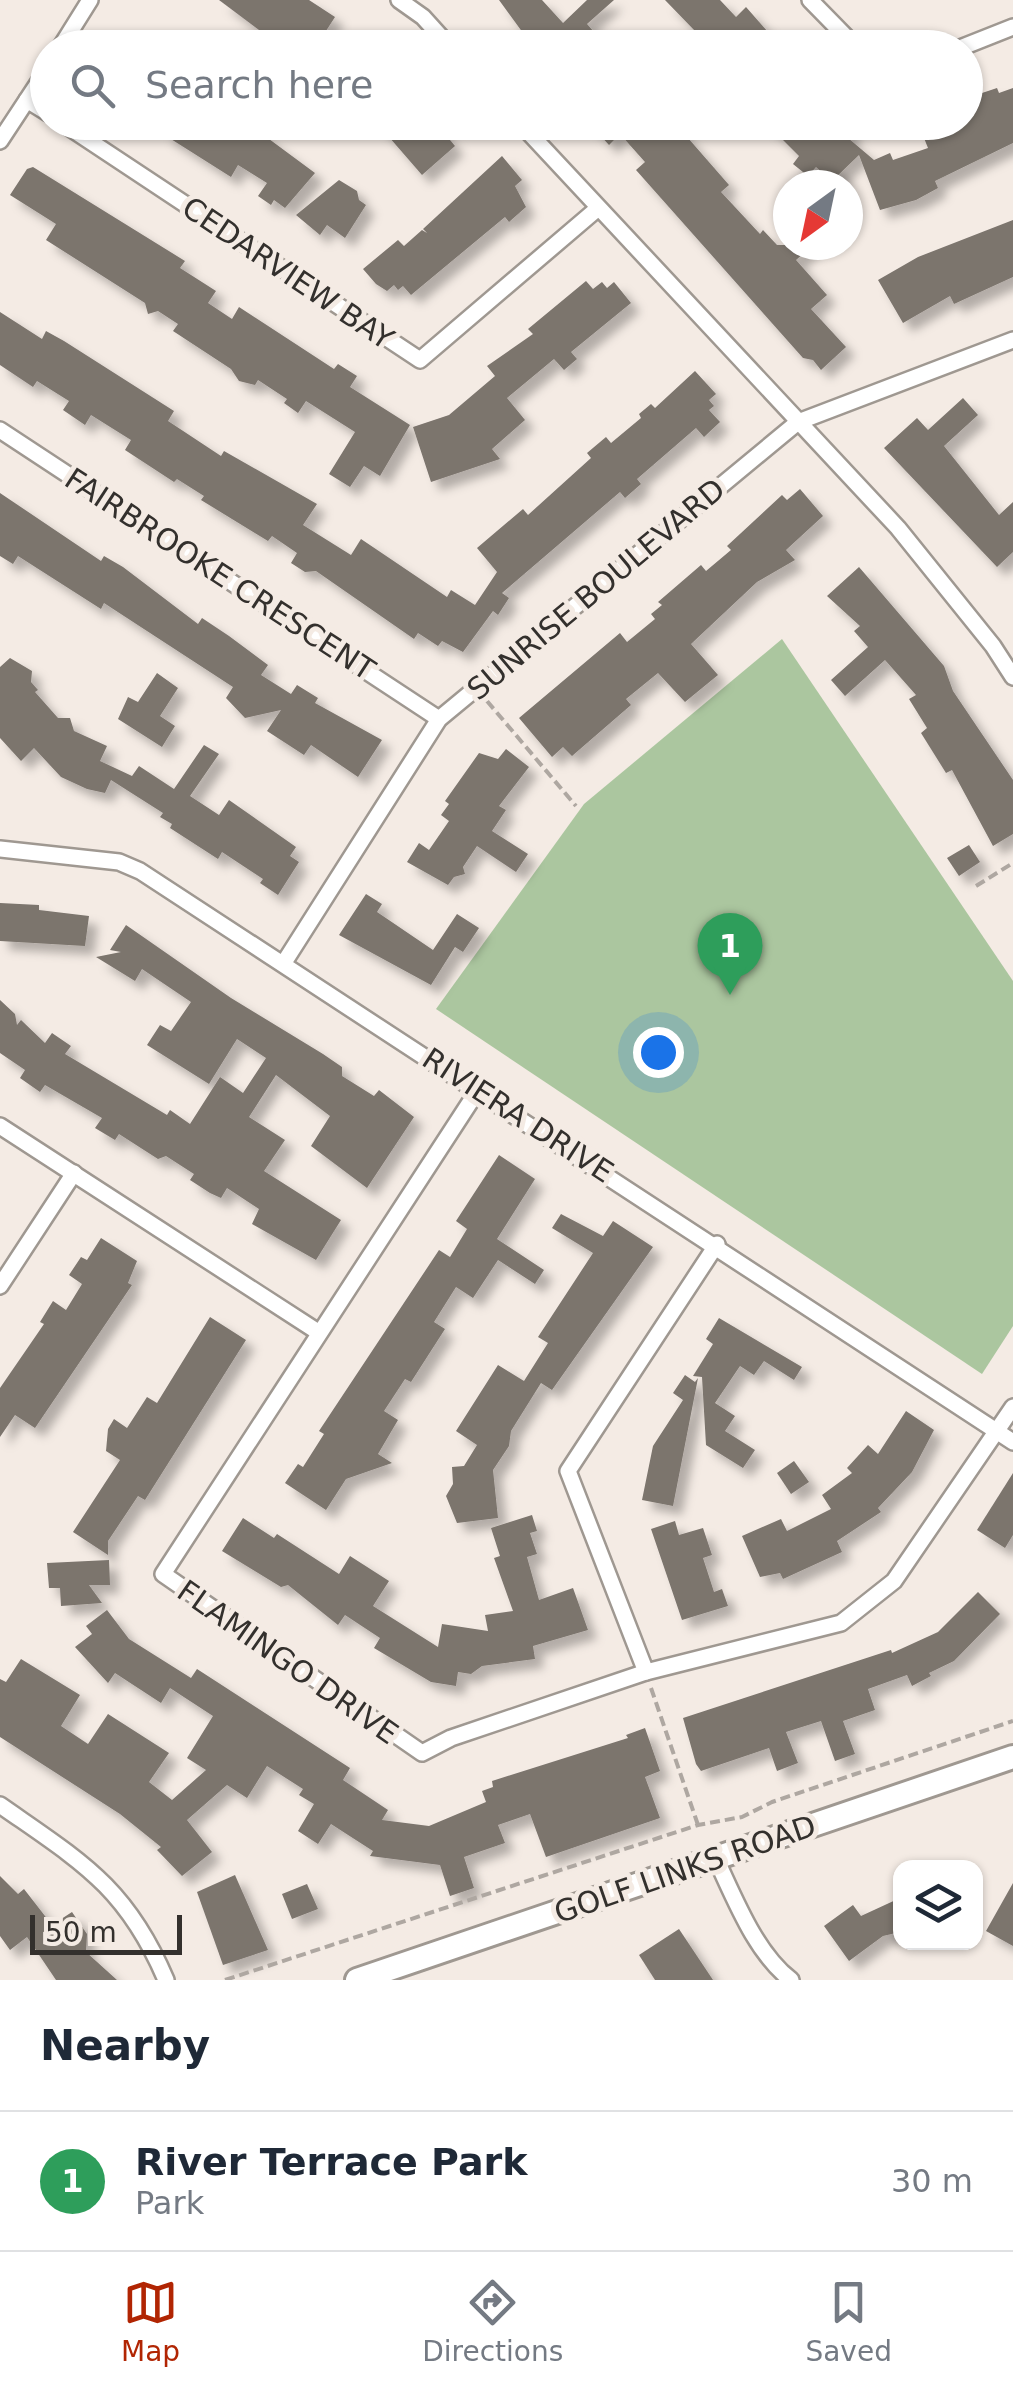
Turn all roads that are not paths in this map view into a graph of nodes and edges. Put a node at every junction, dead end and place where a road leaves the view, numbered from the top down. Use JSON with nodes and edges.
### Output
{"nodes":[{"id":1,"x":90,"y":0,"type":"edge"},
{"id":2,"x":399,"y":0,"type":"edge"},
{"id":3,"x":434,"y":0,"type":"edge"},
{"id":4,"x":810,"y":0,"type":"edge"},
{"id":5,"x":424,"y":17,"type":"junction"},
{"id":6,"x":1013,"y":27,"type":"edge"},
{"id":7,"x":71,"y":30,"type":"edge"},
{"id":8,"x":435,"y":30,"type":"edge"},
{"id":9,"x":840,"y":30,"type":"edge"},
{"id":10,"x":983,"y":39,"type":"edge"},
{"id":11,"x":30,"y":95,"type":"edge"},
{"id":12,"x":27,"y":100,"type":"junction"},
{"id":13,"x":30,"y":102,"type":"edge"},
{"id":14,"x":89,"y":140,"type":"edge"},
{"id":15,"x":535,"y":140,"type":"edge"},
{"id":16,"x":0,"y":141,"type":"edge"},
{"id":17,"x":597,"y":209,"type":"junction"},
{"id":18,"x":1013,"y":340,"type":"edge"},
{"id":19,"x":798,"y":422,"type":"junction"},
{"id":20,"x":0,"y":430,"type":"edge"},
{"id":21,"x":1013,"y":678,"type":"edge"},
{"id":22,"x":439,"y":719,"type":"junction"},
{"id":23,"x":0,"y":849,"type":"edge"},
{"id":24,"x":285,"y":962,"type":"junction"},
{"id":25,"x":478,"y":1090,"type":"junction"},
{"id":26,"x":0,"y":1126,"type":"edge"},
{"id":27,"x":74,"y":1173,"type":"junction"},
{"id":28,"x":718,"y":1244,"type":"junction"},
{"id":29,"x":0,"y":1286,"type":"edge"},
{"id":30,"x":318,"y":1332,"type":"junction"},
{"id":31,"x":1013,"y":1407,"type":"edge"},
{"id":32,"x":998,"y":1432,"type":"junction"},
{"id":33,"x":1013,"y":1442,"type":"edge"},
{"id":34,"x":646,"y":1672,"type":"junction"},
{"id":35,"x":1013,"y":1756,"type":"edge"},
{"id":36,"x":0,"y":1805,"type":"edge"},
{"id":37,"x":716,"y":1858,"type":"junction"},
{"id":38,"x":166,"y":1980,"type":"edge"},
{"id":39,"x":357,"y":1980,"type":"edge"},
{"id":40,"x":791,"y":1980,"type":"edge"}],
"edges":[{"from":1,"to":7,"type":"street"},
{"from":2,"to":5,"type":"street"},
{"from":3,"to":5,"type":"street"},
{"from":4,"to":9,"type":"street"},
{"from":5,"to":8,"type":"street"},
{"from":6,"to":10,"type":"street"},
{"from":11,"to":12,"type":"street"},
{"from":12,"to":13,"type":"street"},
{"from":12,"to":16,"type":"street"},
{"from":14,"to":17,"type":"street","name":"CEDARVIEW BAY"},
{"from":15,"to":17,"type":"street"},
{"from":17,"to":19,"type":"street"},
{"from":18,"to":19,"type":"street","name":"SUNRISE BOULEVARD"},
{"from":19,"to":21,"type":"street"},
{"from":19,"to":22,"type":"street","name":"SUNRISE BOULEVARD"},
{"from":20,"to":22,"type":"street","name":"FAIRBROOKE CRESCENT"},
{"from":22,"to":24,"type":"street","name":"SUNRISE BOULEVARD"},
{"from":23,"to":24,"type":"street","name":"RIVIERA DRIVE"},
{"from":24,"to":25,"type":"street","name":"RIVIERA DRIVE"},
{"from":25,"to":28,"type":"street","name":"RIVIERA DRIVE"},
{"from":25,"to":30,"type":"street","name":"FLAMINGO DRIVE"},
{"from":26,"to":27,"type":"street"},
{"from":27,"to":29,"type":"street"},
{"from":27,"to":30,"type":"street"},
{"from":28,"to":32,"type":"street","name":"RIVIERA DRIVE"},
{"from":28,"to":34,"type":"street"},
{"from":30,"to":34,"type":"street","name":"FLAMINGO DRIVE"},
{"from":31,"to":32,"type":"street","name":"FLAMINGO DRIVE"},
{"from":32,"to":33,"type":"street","name":"RIVIERA DRIVE"},
{"from":32,"to":34,"type":"street","name":"FLAMINGO DRIVE"},
{"from":35,"to":37,"type":"main road","name":"GOLF LINKS ROAD"},
{"from":36,"to":38,"type":"street"},
{"from":37,"to":39,"type":"main road","name":"GOLF LINKS ROAD"},
{"from":37,"to":40,"type":"street"}]}
